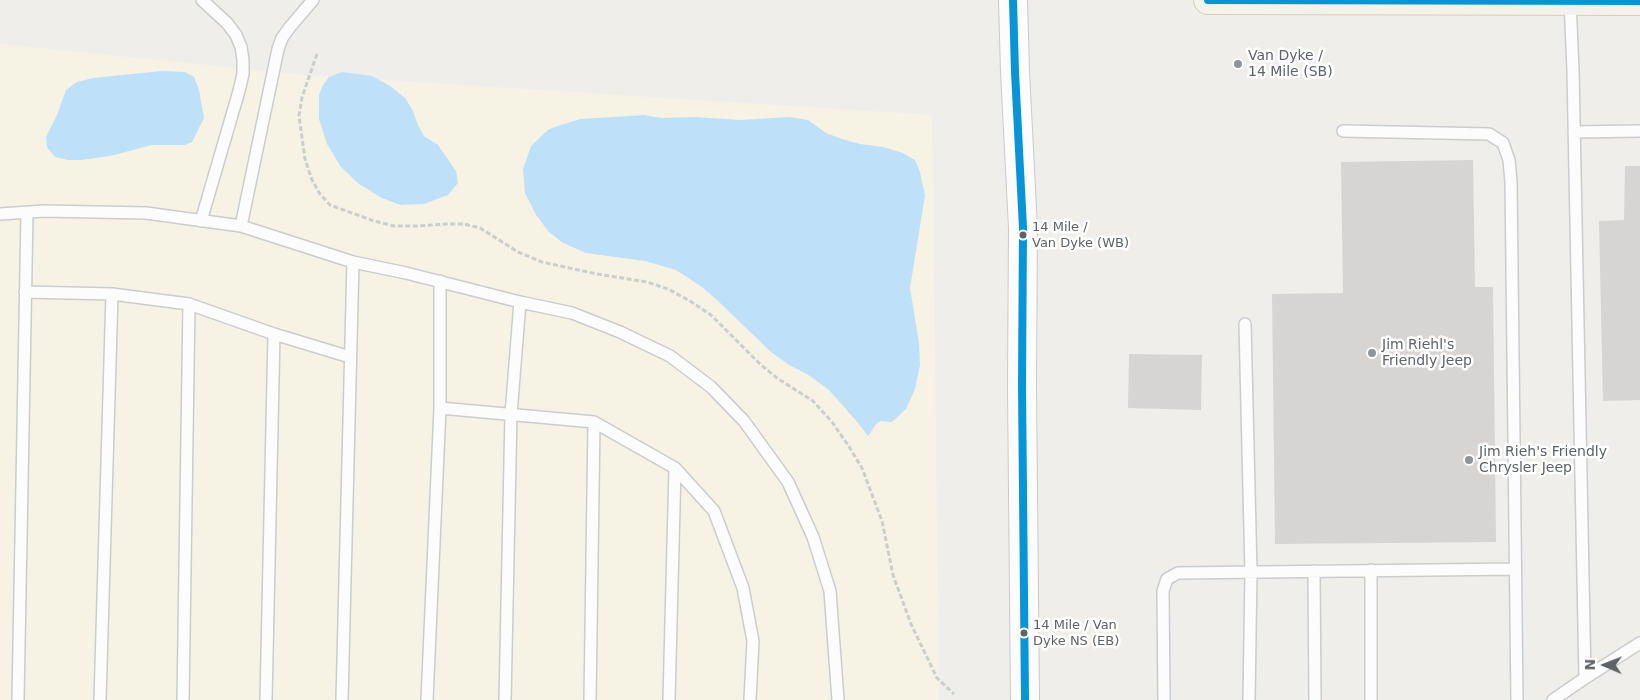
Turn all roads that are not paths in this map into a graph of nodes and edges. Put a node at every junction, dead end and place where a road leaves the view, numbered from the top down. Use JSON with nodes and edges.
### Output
{"nodes":[{"id":1,"x":202,"y":0,"type":"edge"},
{"id":2,"x":313,"y":0,"type":"edge"},
{"id":3,"x":1014,"y":0,"type":"edge"},
{"id":4,"x":1208,"y":0,"type":"edge"},
{"id":5,"x":1230,"y":0,"type":"edge"},
{"id":6,"x":1401,"y":0,"type":"edge"},
{"id":7,"x":1570,"y":1,"type":"edge"},
{"id":8,"x":1640,"y":1,"type":"edge"},
{"id":9,"x":1343,"y":131,"type":"dead end"},
{"id":10,"x":1640,"y":131,"type":"edge"},
{"id":11,"x":1574,"y":132,"type":"junction"},
{"id":12,"x":27,"y":212,"type":"junction"},
{"id":13,"x":0,"y":214,"type":"edge"},
{"id":14,"x":201,"y":221,"type":"junction"},
{"id":15,"x":241,"y":226,"type":"junction"},
{"id":16,"x":352,"y":262,"type":"junction"},
{"id":17,"x":440,"y":281,"type":"junction"},
{"id":18,"x":25,"y":292,"type":"junction"},
{"id":19,"x":112,"y":294,"type":"junction"},
{"id":20,"x":520,"y":302,"type":"junction"},
{"id":21,"x":189,"y":304,"type":"junction"},
{"id":22,"x":1246,"y":324,"type":"dead end"},
{"id":23,"x":274,"y":334,"type":"junction"},
{"id":24,"x":350,"y":356,"type":"junction"},
{"id":25,"x":440,"y":408,"type":"junction"},
{"id":26,"x":511,"y":414,"type":"junction"},
{"id":27,"x":594,"y":422,"type":"junction"},
{"id":28,"x":675,"y":468,"type":"junction"},
{"id":29,"x":1516,"y":569,"type":"junction"},
{"id":30,"x":1371,"y":570,"type":"junction"},
{"id":31,"x":1314,"y":571,"type":"junction"},
{"id":32,"x":1251,"y":572,"type":"junction"},
{"id":33,"x":1640,"y":643,"type":"edge"},
{"id":34,"x":1585,"y":678,"type":"junction"},
{"id":35,"x":18,"y":700,"type":"edge"},
{"id":36,"x":100,"y":700,"type":"edge"},
{"id":37,"x":183,"y":700,"type":"edge"},
{"id":38,"x":266,"y":700,"type":"edge"},
{"id":39,"x":342,"y":700,"type":"edge"},
{"id":40,"x":427,"y":700,"type":"edge"},
{"id":41,"x":505,"y":700,"type":"edge"},
{"id":42,"x":590,"y":700,"type":"edge"},
{"id":43,"x":669,"y":700,"type":"edge"},
{"id":44,"x":750,"y":700,"type":"edge"},
{"id":45,"x":838,"y":700,"type":"edge"},
{"id":46,"x":1025,"y":700,"type":"edge"},
{"id":47,"x":1164,"y":700,"type":"edge"},
{"id":48,"x":1249,"y":700,"type":"edge"},
{"id":49,"x":1315,"y":700,"type":"edge"},
{"id":50,"x":1371,"y":700,"type":"edge"},
{"id":51,"x":1517,"y":700,"type":"edge"},
{"id":52,"x":1554,"y":700,"type":"edge"}],
"edges":[{"from":1,"to":14,"type":"lane"},
{"from":2,"to":15,"type":"lane"},
{"from":3,"to":46,"type":"main road"},
{"from":4,"to":5,"type":"main road"},
{"from":5,"to":6,"type":"main road"},
{"from":6,"to":7,"type":"main road"},
{"from":7,"to":8,"type":"main road"},
{"from":7,"to":11,"type":"lane"},
{"from":9,"to":29,"type":"lane"},
{"from":10,"to":11,"type":"lane"},
{"from":11,"to":34,"type":"lane"},
{"from":12,"to":13,"type":"lane"},
{"from":12,"to":14,"type":"lane"},
{"from":12,"to":18,"type":"lane"},
{"from":14,"to":15,"type":"lane"},
{"from":15,"to":16,"type":"lane"},
{"from":16,"to":17,"type":"lane"},
{"from":16,"to":24,"type":"lane"},
{"from":17,"to":20,"type":"lane"},
{"from":17,"to":25,"type":"lane"},
{"from":18,"to":19,"type":"lane"},
{"from":18,"to":35,"type":"lane"},
{"from":19,"to":21,"type":"lane"},
{"from":19,"to":36,"type":"lane"},
{"from":20,"to":26,"type":"lane"},
{"from":20,"to":45,"type":"lane"},
{"from":21,"to":23,"type":"lane"},
{"from":21,"to":37,"type":"lane"},
{"from":22,"to":32,"type":"lane"},
{"from":23,"to":24,"type":"lane"},
{"from":23,"to":38,"type":"lane"},
{"from":24,"to":39,"type":"lane"},
{"from":25,"to":26,"type":"lane"},
{"from":25,"to":40,"type":"lane"},
{"from":26,"to":27,"type":"lane"},
{"from":26,"to":41,"type":"lane"},
{"from":27,"to":28,"type":"lane"},
{"from":27,"to":42,"type":"lane"},
{"from":28,"to":43,"type":"lane"},
{"from":28,"to":44,"type":"lane"},
{"from":29,"to":30,"type":"lane"},
{"from":29,"to":51,"type":"lane"},
{"from":30,"to":31,"type":"lane"},
{"from":30,"to":50,"type":"lane"},
{"from":31,"to":32,"type":"lane"},
{"from":31,"to":49,"type":"lane"},
{"from":32,"to":47,"type":"lane"},
{"from":32,"to":48,"type":"lane"},
{"from":33,"to":34,"type":"lane"},
{"from":34,"to":52,"type":"lane"}]}
